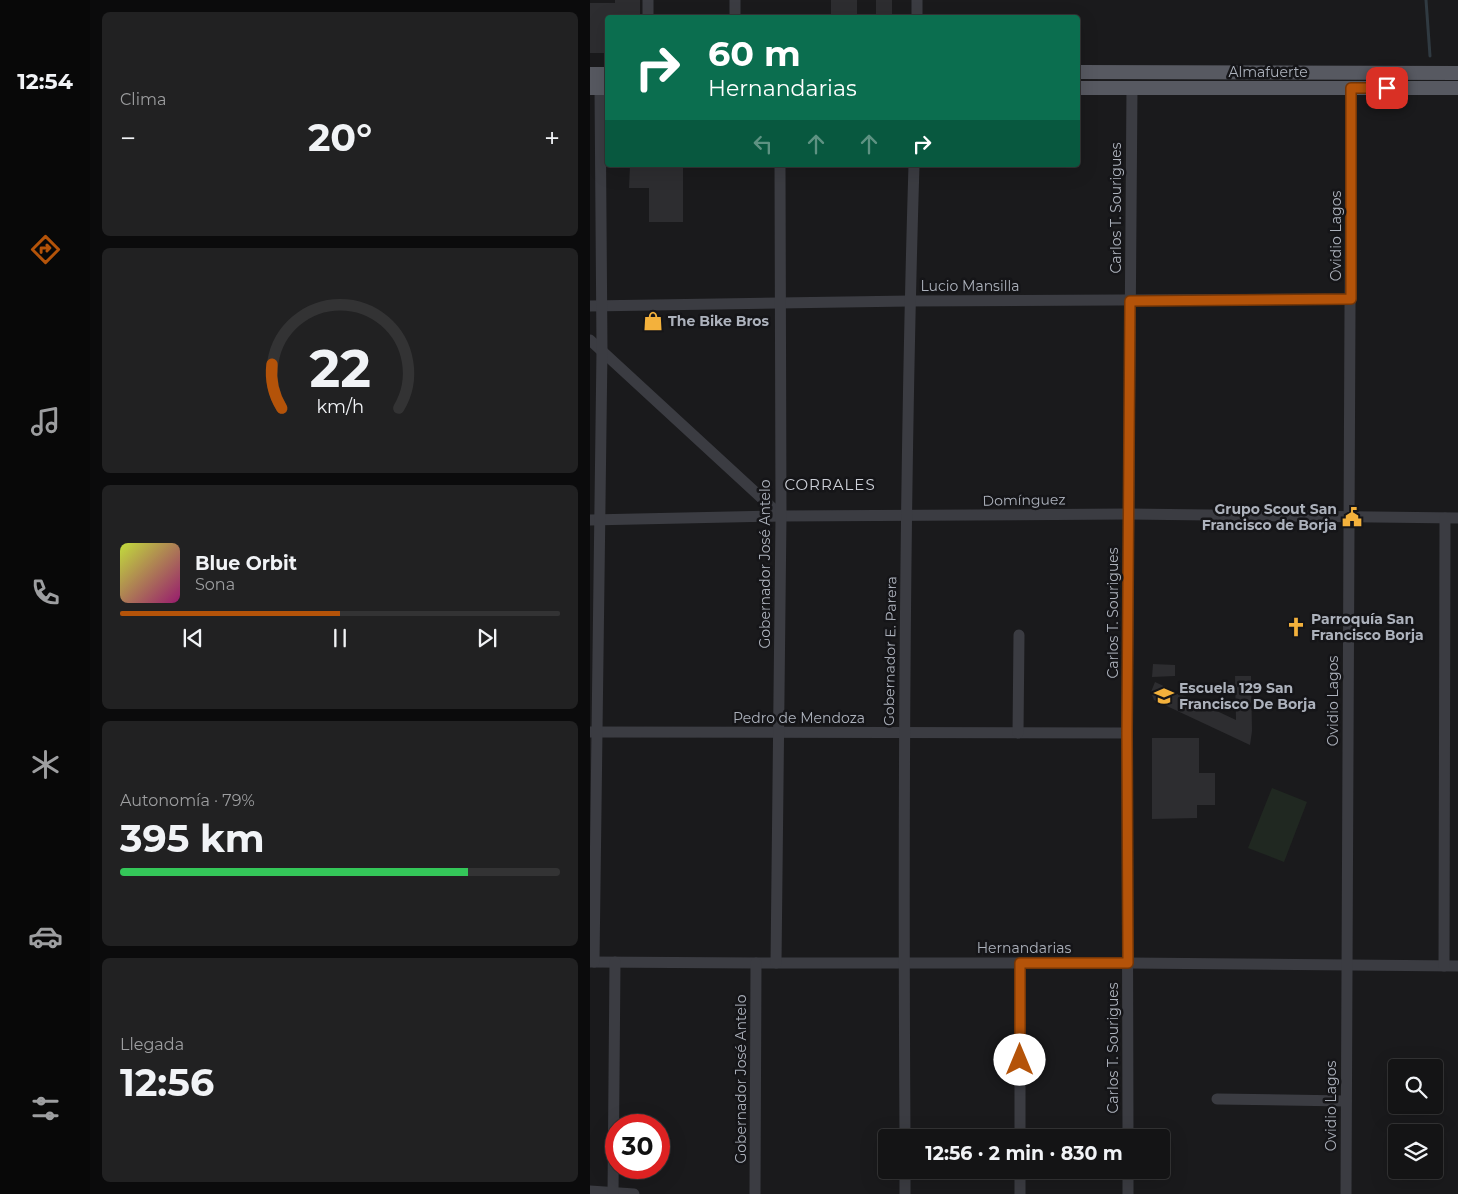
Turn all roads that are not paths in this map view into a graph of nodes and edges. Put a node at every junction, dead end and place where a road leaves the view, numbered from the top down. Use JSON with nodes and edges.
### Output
{"nodes":[{"id":1,"x":648,"y":0,"type":"edge"},
{"id":2,"x":736,"y":0,"type":"edge"},
{"id":3,"x":917,"y":0,"type":"edge"},
{"id":4,"x":648,"y":15,"type":"edge"},
{"id":5,"x":735,"y":15,"type":"edge"},
{"id":6,"x":917,"y":15,"type":"edge"},
{"id":7,"x":1080,"y":72,"type":"edge"},
{"id":8,"x":1458,"y":73,"type":"edge"},
{"id":9,"x":590,"y":74,"type":"edge"},
{"id":10,"x":605,"y":74,"type":"edge"},
{"id":11,"x":599,"y":88,"type":"edge"},
{"id":12,"x":1080,"y":88,"type":"edge"},
{"id":13,"x":1132,"y":88,"type":"junction"},
{"id":14,"x":1351,"y":88,"type":"junction"},
{"id":15,"x":1458,"y":88,"type":"edge"},
{"id":16,"x":780,"y":167,"type":"edge"},
{"id":17,"x":914,"y":167,"type":"edge"},
{"id":18,"x":1351,"y":299,"type":"junction"},
{"id":19,"x":910,"y":301,"type":"junction"},
{"id":20,"x":1130,"y":301,"type":"junction"},
{"id":21,"x":780,"y":304,"type":"junction"},
{"id":22,"x":596,"y":306,"type":"edge"},
{"id":23,"x":590,"y":340,"type":"edge"},
{"id":24,"x":602,"y":350,"type":"junction"},
{"id":25,"x":1128,"y":514,"type":"junction"},
{"id":26,"x":780,"y":516,"type":"junction"},
{"id":27,"x":907,"y":516,"type":"junction"},
{"id":28,"x":1349,"y":517,"type":"junction"},
{"id":29,"x":1445,"y":518,"type":"junction"},
{"id":30,"x":1458,"y":518,"type":"edge"},
{"id":31,"x":595,"y":520,"type":"edge"},
{"id":32,"x":1019,"y":635,"type":"dead end"},
{"id":33,"x":593,"y":732,"type":"edge"},
{"id":34,"x":779,"y":733,"type":"junction"},
{"id":35,"x":1018,"y":733,"type":"junction"},
{"id":36,"x":1127,"y":733,"type":"junction"},
{"id":37,"x":904,"y":734,"type":"junction"},
{"id":38,"x":592,"y":962,"type":"edge"},
{"id":39,"x":615,"y":962,"type":"junction"},
{"id":40,"x":904,"y":962,"type":"junction"},
{"id":41,"x":756,"y":963,"type":"junction"},
{"id":42,"x":776,"y":963,"type":"junction"},
{"id":43,"x":1020,"y":963,"type":"junction"},
{"id":44,"x":1128,"y":963,"type":"junction"},
{"id":45,"x":1346,"y":965,"type":"junction"},
{"id":46,"x":1444,"y":966,"type":"junction"},
{"id":47,"x":1458,"y":966,"type":"edge"},
{"id":48,"x":1217,"y":1100,"type":"dead end"},
{"id":49,"x":1346,"y":1101,"type":"junction"},
{"id":50,"x":905,"y":1129,"type":"edge"},
{"id":51,"x":1020,"y":1129,"type":"edge"},
{"id":52,"x":1128,"y":1129,"type":"edge"},
{"id":53,"x":905,"y":1179,"type":"edge"},
{"id":54,"x":1020,"y":1179,"type":"edge"},
{"id":55,"x":1128,"y":1179,"type":"edge"},
{"id":56,"x":590,"y":1191,"type":"edge"},
{"id":57,"x":613,"y":1193,"type":"edge"},
{"id":58,"x":634,"y":1194,"type":"edge"},
{"id":59,"x":755,"y":1194,"type":"edge"},
{"id":60,"x":905,"y":1194,"type":"edge"},
{"id":61,"x":1020,"y":1194,"type":"edge"},
{"id":62,"x":1128,"y":1194,"type":"edge"},
{"id":63,"x":1346,"y":1194,"type":"edge"}],
"edges":[{"from":1,"to":4,"type":"street"},
{"from":2,"to":5,"type":"street"},
{"from":3,"to":6,"type":"street"},
{"from":7,"to":8,"type":"main road","name":"Almafuerte"},
{"from":9,"to":10,"type":"main road"},
{"from":11,"to":22,"type":"street"},
{"from":12,"to":13,"type":"main road","name":"Almafuerte"},
{"from":13,"to":14,"type":"main road","name":"Almafuerte"},
{"from":13,"to":20,"type":"street","name":"Carlos T. Sourigues"},
{"from":14,"to":15,"type":"main road","name":"Almafuerte"},
{"from":14,"to":18,"type":"street","name":"Ovidio Lagos"},
{"from":16,"to":21,"type":"street","name":"Gobernador José Antelo"},
{"from":17,"to":19,"type":"street","name":"Gobernador E. Parera"},
{"from":18,"to":20,"type":"street","name":"Lucio Mansilla"},
{"from":18,"to":28,"type":"street","name":"Ovidio Lagos"},
{"from":19,"to":20,"type":"street","name":"Lucio Mansilla"},
{"from":19,"to":21,"type":"street","name":"Lucio Mansilla"},
{"from":19,"to":27,"type":"street","name":"Gobernador E. Parera"},
{"from":20,"to":25,"type":"street","name":"Carlos T. Sourigues"},
{"from":21,"to":22,"type":"street","name":"Lucio Mansilla"},
{"from":21,"to":26,"type":"street","name":"Gobernador José Antelo"},
{"from":22,"to":24,"type":"street"},
{"from":23,"to":24,"type":"street"},
{"from":24,"to":26,"type":"street"},
{"from":24,"to":31,"type":"street"},
{"from":25,"to":27,"type":"street","name":"Domínguez"},
{"from":25,"to":28,"type":"street","name":"Domínguez"},
{"from":25,"to":36,"type":"street","name":"Carlos T. Sourigues"},
{"from":26,"to":27,"type":"street","name":"Domínguez"},
{"from":26,"to":31,"type":"street","name":"Domínguez"},
{"from":26,"to":34,"type":"street","name":"Gobernador José Antelo"},
{"from":27,"to":37,"type":"street","name":"Gobernador E. Parera"},
{"from":28,"to":29,"type":"street","name":"Domínguez"},
{"from":28,"to":45,"type":"street","name":"Ovidio Lagos"},
{"from":29,"to":30,"type":"street","name":"Domínguez"},
{"from":29,"to":46,"type":"street"},
{"from":31,"to":33,"type":"street"},
{"from":32,"to":35,"type":"street"},
{"from":33,"to":34,"type":"street","name":"Pedro de Mendoza"},
{"from":33,"to":38,"type":"street"},
{"from":34,"to":37,"type":"street","name":"Pedro de Mendoza"},
{"from":34,"to":42,"type":"street","name":"Gobernador José Antelo"},
{"from":35,"to":36,"type":"street","name":"Pedro de Mendoza"},
{"from":35,"to":37,"type":"street","name":"Pedro de Mendoza"},
{"from":36,"to":44,"type":"street","name":"Carlos T. Sourigues"},
{"from":37,"to":40,"type":"street","name":"Gobernador E. Parera"},
{"from":38,"to":39,"type":"street","name":"Hernandarias"},
{"from":39,"to":41,"type":"street","name":"Hernandarias"},
{"from":39,"to":57,"type":"street"},
{"from":40,"to":42,"type":"street","name":"Hernandarias"},
{"from":40,"to":43,"type":"street","name":"Hernandarias"},
{"from":40,"to":50,"type":"street","name":"Gobernador E. Parera"},
{"from":41,"to":42,"type":"street","name":"Hernandarias"},
{"from":41,"to":59,"type":"street","name":"Gobernador José Antelo"},
{"from":43,"to":44,"type":"street","name":"Hernandarias"},
{"from":43,"to":51,"type":"street"},
{"from":44,"to":45,"type":"street","name":"Hernandarias"},
{"from":44,"to":52,"type":"street","name":"Carlos T. Sourigues"},
{"from":45,"to":46,"type":"street","name":"Hernandarias"},
{"from":45,"to":49,"type":"street","name":"Ovidio Lagos"},
{"from":46,"to":47,"type":"street","name":"Hernandarias"},
{"from":48,"to":49,"type":"street"},
{"from":49,"to":63,"type":"street","name":"Ovidio Lagos"},
{"from":53,"to":60,"type":"street"},
{"from":54,"to":61,"type":"street"},
{"from":55,"to":62,"type":"street"},
{"from":56,"to":57,"type":"street"},
{"from":57,"to":58,"type":"street"}]}
